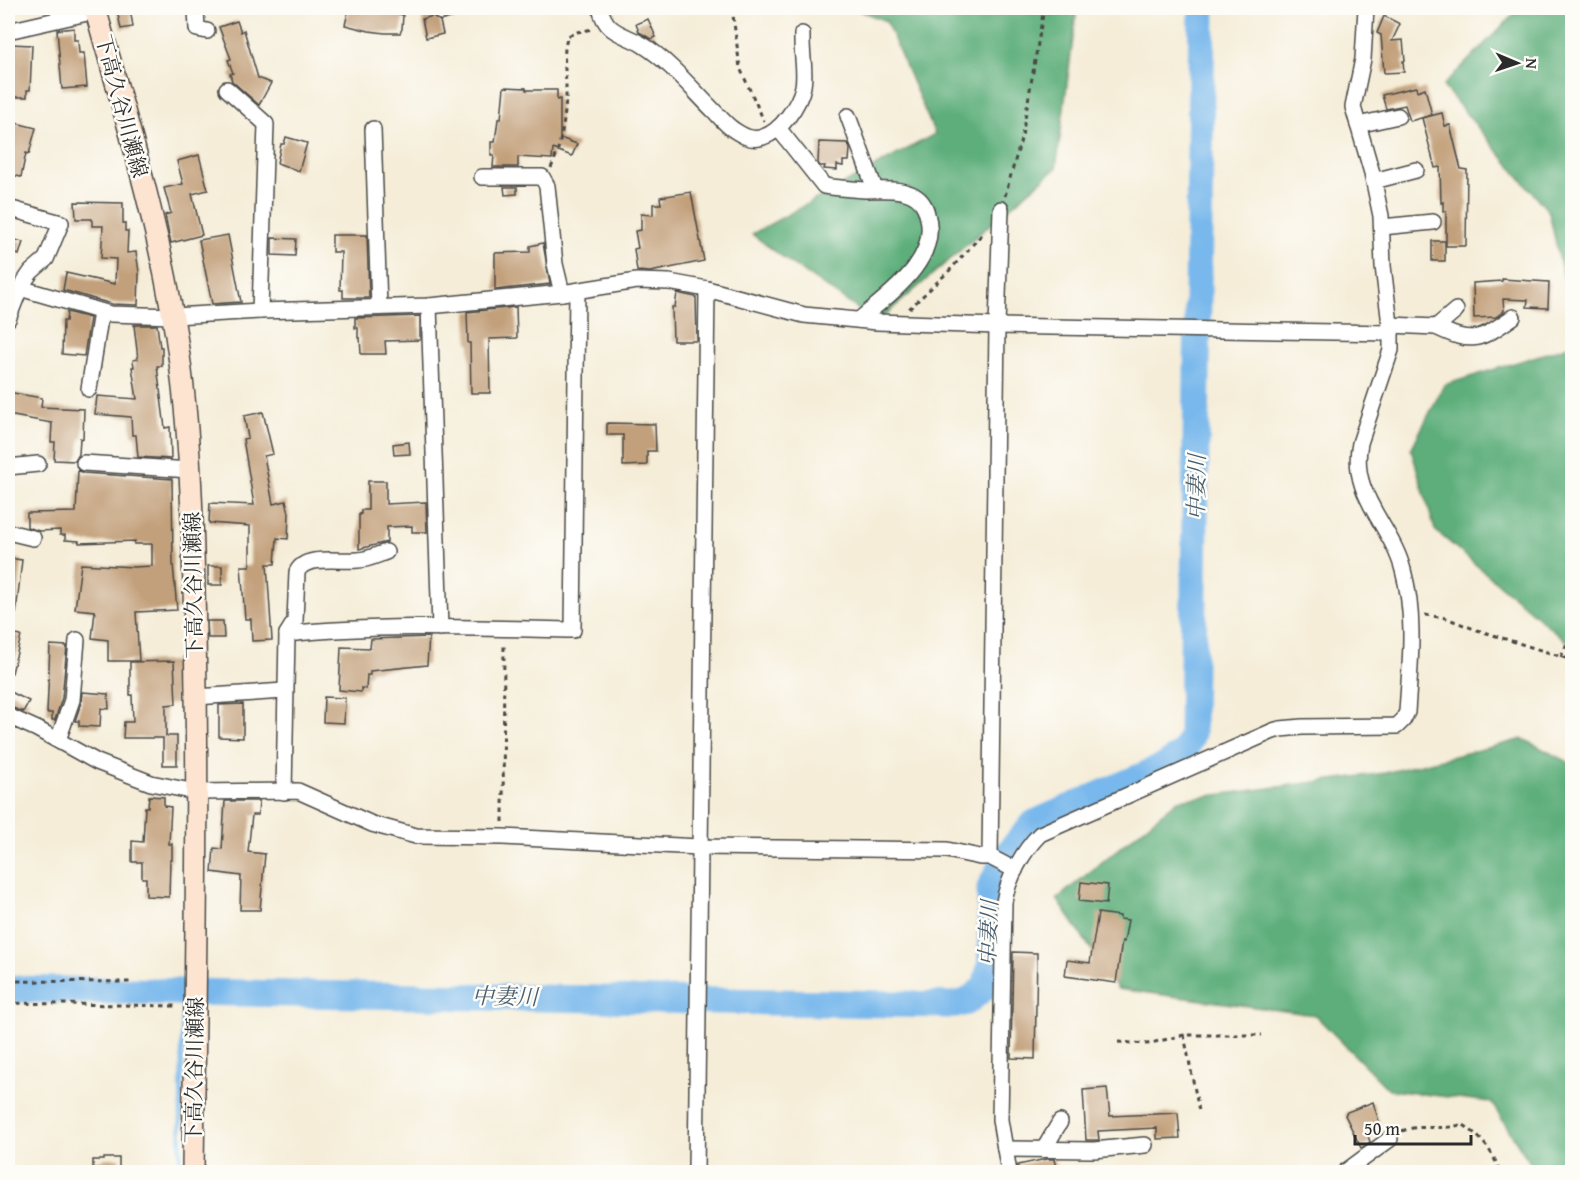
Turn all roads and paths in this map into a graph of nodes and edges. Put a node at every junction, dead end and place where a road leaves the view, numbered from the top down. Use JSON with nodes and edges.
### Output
{"nodes":[{"id":1,"x":196,"y":8,"type":"edge"},
{"id":2,"x":600,"y":8,"type":"edge"},
{"id":3,"x":732,"y":8,"type":"edge"},
{"id":4,"x":1044,"y":8,"type":"edge"},
{"id":5,"x":1366,"y":8,"type":"edge"},
{"id":6,"x":96,"y":9,"type":"edge"},
{"id":7,"x":610,"y":27,"type":"junction"},
{"id":8,"x":8,"y":31,"type":"edge"},
{"id":9,"x":207,"y":31,"type":"dead end"},
{"id":10,"x":802,"y":34,"type":"dead end"},
{"id":11,"x":227,"y":89,"type":"dead end"},
{"id":12,"x":1398,"y":116,"type":"dead end"},
{"id":13,"x":848,"y":117,"type":"dead end"},
{"id":14,"x":1358,"y":125,"type":"junction"},
{"id":15,"x":373,"y":129,"type":"dead end"},
{"id":16,"x":776,"y":129,"type":"junction"},
{"id":17,"x":1416,"y":170,"type":"dead end"},
{"id":18,"x":482,"y":177,"type":"dead end"},
{"id":19,"x":544,"y":180,"type":"junction"},
{"id":20,"x":1374,"y":181,"type":"junction"},
{"id":21,"x":874,"y":189,"type":"junction"},
{"id":22,"x":8,"y":208,"type":"edge"},
{"id":23,"x":1000,"y":209,"type":"joint"},
{"id":24,"x":1432,"y":222,"type":"dead end"},
{"id":25,"x":1382,"y":227,"type":"junction"},
{"id":26,"x":985,"y":232,"type":"dead end"},
{"id":27,"x":21,"y":288,"type":"junction"},
{"id":28,"x":707,"y":289,"type":"junction"},
{"id":29,"x":569,"y":292,"type":"junction"},
{"id":30,"x":429,"y":306,"type":"junction"},
{"id":31,"x":379,"y":307,"type":"junction"},
{"id":32,"x":260,"y":310,"type":"junction"},
{"id":33,"x":1456,"y":310,"type":"dead end"},
{"id":34,"x":101,"y":312,"type":"junction"},
{"id":35,"x":174,"y":316,"type":"junction"},
{"id":36,"x":1513,"y":317,"type":"dead end"},
{"id":37,"x":8,"y":320,"type":"edge"},
{"id":38,"x":859,"y":320,"type":"junction"},
{"id":39,"x":894,"y":322,"type":"junction"},
{"id":40,"x":997,"y":326,"type":"junction"},
{"id":41,"x":1436,"y":327,"type":"junction"},
{"id":42,"x":1390,"y":329,"type":"junction"},
{"id":43,"x":90,"y":389,"type":"dead end"},
{"id":44,"x":84,"y":463,"type":"dead end"},
{"id":45,"x":38,"y":464,"type":"dead end"},
{"id":46,"x":8,"y":467,"type":"edge"},
{"id":47,"x":190,"y":470,"type":"junction"},
{"id":48,"x":8,"y":532,"type":"edge"},
{"id":49,"x":33,"y":538,"type":"dead end"},
{"id":50,"x":386,"y":552,"type":"dead end"},
{"id":51,"x":1412,"y":614,"type":"junction"},
{"id":52,"x":440,"y":627,"type":"junction"},
{"id":53,"x":504,"y":629,"type":"junction"},
{"id":54,"x":1572,"y":632,"type":"edge"},
{"id":55,"x":287,"y":634,"type":"junction"},
{"id":56,"x":77,"y":640,"type":"dead end"},
{"id":57,"x":1561,"y":657,"type":"junction"},
{"id":58,"x":1572,"y":660,"type":"edge"},
{"id":59,"x":284,"y":691,"type":"junction"},
{"id":60,"x":196,"y":697,"type":"junction"},
{"id":61,"x":8,"y":716,"type":"edge"},
{"id":62,"x":58,"y":740,"type":"junction"},
{"id":63,"x":196,"y":792,"type":"junction"},
{"id":64,"x":284,"y":792,"type":"junction"},
{"id":65,"x":503,"y":837,"type":"junction"},
{"id":66,"x":699,"y":847,"type":"junction"},
{"id":67,"x":1003,"y":864,"type":"junction"},
{"id":68,"x":8,"y":981,"type":"edge"},
{"id":69,"x":130,"y":982,"type":"dead end"},
{"id":70,"x":189,"y":997,"type":"junction"},
{"id":71,"x":8,"y":1003,"type":"edge"},
{"id":72,"x":1184,"y":1035,"type":"junction"},
{"id":73,"x":1262,"y":1035,"type":"dead end"},
{"id":74,"x":1118,"y":1042,"type":"dead end"},
{"id":75,"x":1199,"y":1111,"type":"dead end"},
{"id":76,"x":1060,"y":1122,"type":"dead end"},
{"id":77,"x":1390,"y":1140,"type":"joint"},
{"id":78,"x":1145,"y":1145,"type":"dead end"},
{"id":79,"x":1005,"y":1149,"type":"junction"},
{"id":80,"x":1044,"y":1149,"type":"junction"},
{"id":81,"x":193,"y":1173,"type":"edge"},
{"id":82,"x":696,"y":1173,"type":"edge"},
{"id":83,"x":1009,"y":1173,"type":"edge"},
{"id":84,"x":1345,"y":1173,"type":"edge"},
{"id":85,"x":1500,"y":1173,"type":"edge"}],
"edges":[{"from":1,"to":9,"type":"street"},
{"from":2,"to":7,"type":"street"},
{"from":3,"to":16,"type":"path"},
{"from":4,"to":23,"type":"path"},
{"from":5,"to":14,"type":"street"},
{"from":6,"to":8,"type":"street"},
{"from":6,"to":35,"type":"main road","name":"下高久谷川瀬線"},
{"from":7,"to":16,"type":"street"},
{"from":7,"to":19,"type":"path"},
{"from":10,"to":16,"type":"street"},
{"from":11,"to":32,"type":"street"},
{"from":12,"to":14,"type":"street"},
{"from":13,"to":21,"type":"street"},
{"from":14,"to":20,"type":"street"},
{"from":15,"to":31,"type":"street"},
{"from":16,"to":21,"type":"street"},
{"from":17,"to":20,"type":"street"},
{"from":18,"to":19,"type":"street"},
{"from":19,"to":29,"type":"street"},
{"from":20,"to":25,"type":"street"},
{"from":21,"to":38,"type":"street"},
{"from":22,"to":27,"type":"street"},
{"from":23,"to":40,"type":"street"},
{"from":24,"to":25,"type":"street"},
{"from":25,"to":42,"type":"street"},
{"from":26,"to":39,"type":"path"},
{"from":27,"to":34,"type":"street"},
{"from":27,"to":37,"type":"street"},
{"from":28,"to":29,"type":"street"},
{"from":28,"to":38,"type":"street"},
{"from":28,"to":66,"type":"street"},
{"from":29,"to":30,"type":"street"},
{"from":29,"to":53,"type":"street"},
{"from":30,"to":31,"type":"street"},
{"from":30,"to":52,"type":"street"},
{"from":31,"to":32,"type":"street"},
{"from":32,"to":35,"type":"street"},
{"from":33,"to":41,"type":"street"},
{"from":34,"to":35,"type":"street"},
{"from":34,"to":43,"type":"street"},
{"from":35,"to":47,"type":"main road","name":"下高久谷川瀬線"},
{"from":36,"to":41,"type":"street"},
{"from":38,"to":39,"type":"street"},
{"from":39,"to":40,"type":"street"},
{"from":40,"to":42,"type":"street"},
{"from":40,"to":67,"type":"street"},
{"from":41,"to":42,"type":"street"},
{"from":42,"to":51,"type":"street"},
{"from":44,"to":47,"type":"street"},
{"from":45,"to":46,"type":"street"},
{"from":47,"to":60,"type":"main road","name":"下高久谷川瀬線"},
{"from":48,"to":49,"type":"street"},
{"from":50,"to":55,"type":"street"},
{"from":51,"to":57,"type":"path"},
{"from":51,"to":67,"type":"street"},
{"from":52,"to":53,"type":"street"},
{"from":52,"to":55,"type":"street"},
{"from":53,"to":65,"type":"path"},
{"from":54,"to":57,"type":"path"},
{"from":55,"to":59,"type":"street"},
{"from":56,"to":62,"type":"street"},
{"from":57,"to":58,"type":"path"},
{"from":59,"to":60,"type":"street"},
{"from":59,"to":64,"type":"street"},
{"from":60,"to":63,"type":"main road","name":"下高久谷川瀬線"},
{"from":61,"to":62,"type":"street"},
{"from":62,"to":63,"type":"street"},
{"from":63,"to":64,"type":"street"},
{"from":63,"to":70,"type":"main road","name":"下高久谷川瀬線"},
{"from":64,"to":65,"type":"street"},
{"from":65,"to":66,"type":"street"},
{"from":66,"to":67,"type":"street"},
{"from":66,"to":82,"type":"street"},
{"from":67,"to":79,"type":"street"},
{"from":68,"to":69,"type":"path"},
{"from":70,"to":71,"type":"path"},
{"from":70,"to":81,"type":"main road","name":"下高久谷川瀬線"},
{"from":72,"to":73,"type":"path"},
{"from":72,"to":74,"type":"path"},
{"from":72,"to":75,"type":"path"},
{"from":76,"to":80,"type":"street"},
{"from":77,"to":84,"type":"street"},
{"from":77,"to":85,"type":"path"},
{"from":78,"to":80,"type":"street"},
{"from":79,"to":80,"type":"street"},
{"from":79,"to":83,"type":"street"}]}
